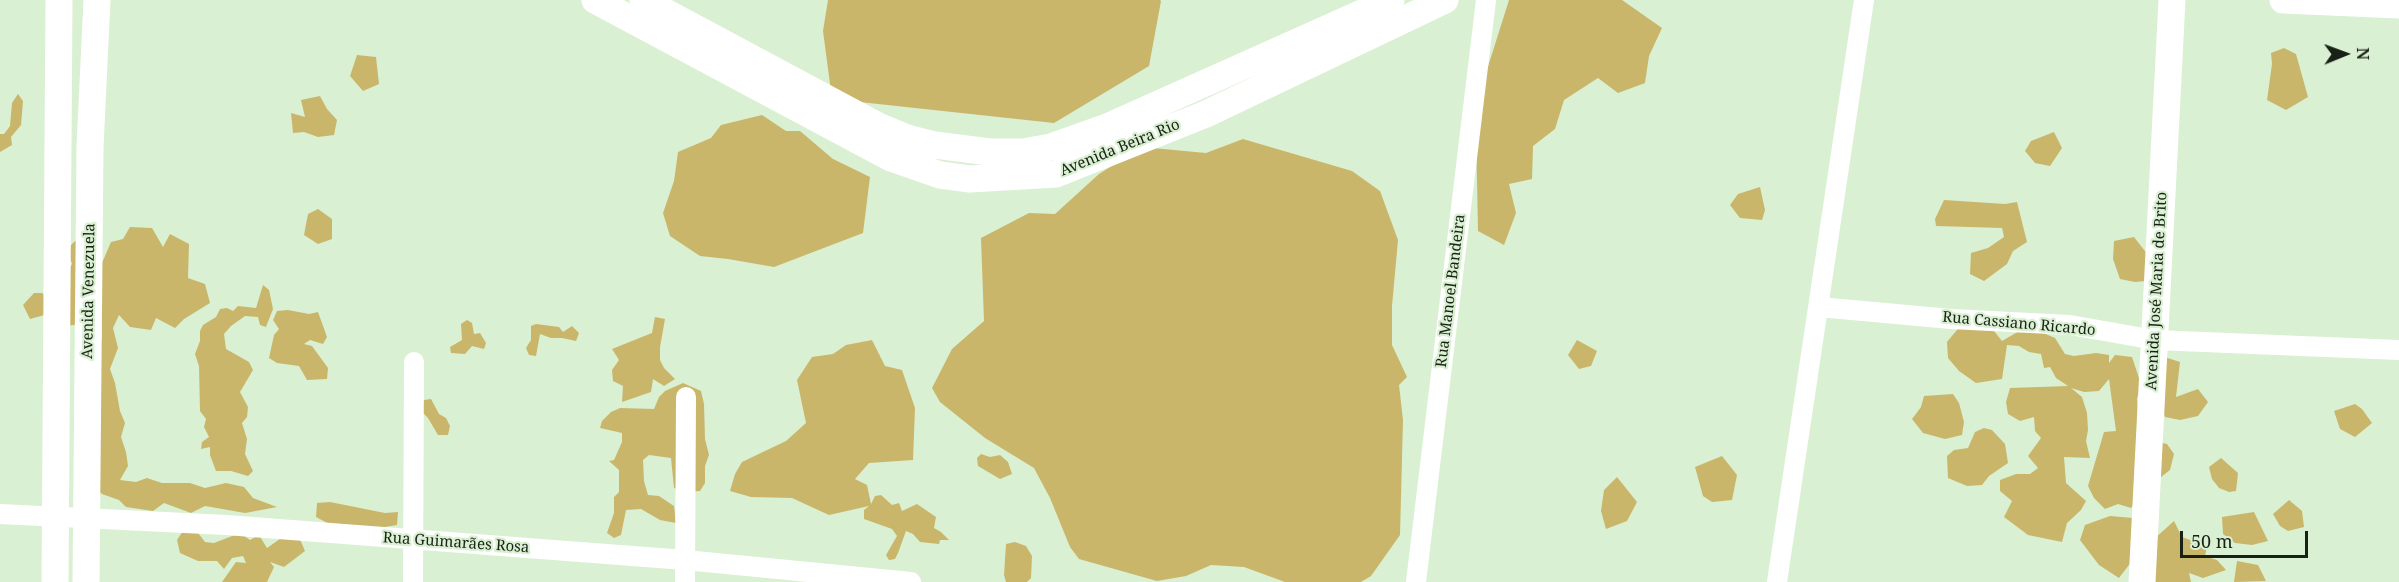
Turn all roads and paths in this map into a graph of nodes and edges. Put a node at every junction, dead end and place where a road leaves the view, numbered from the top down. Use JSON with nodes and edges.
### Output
{"nodes":[{"id":1,"x":59,"y":0,"type":"edge"},
{"id":2,"x":97,"y":0,"type":"edge"},
{"id":3,"x":595,"y":0,"type":"edge"},
{"id":4,"x":643,"y":0,"type":"edge"},
{"id":5,"x":1391,"y":0,"type":"edge"},
{"id":6,"x":1445,"y":0,"type":"edge"},
{"id":7,"x":1486,"y":0,"type":"edge"},
{"id":8,"x":1863,"y":0,"type":"edge"},
{"id":9,"x":2172,"y":0,"type":"edge"},
{"id":10,"x":2283,"y":0,"type":"edge"},
{"id":11,"x":2399,"y":5,"type":"edge"},
{"id":12,"x":1195,"y":87,"type":"junction"},
{"id":13,"x":1206,"y":114,"type":"junction"},
{"id":14,"x":1819,"y":307,"type":"junction"},
{"id":15,"x":56,"y":334,"type":"junction"},
{"id":16,"x":88,"y":334,"type":"junction"},
{"id":17,"x":2155,"y":340,"type":"junction"},
{"id":18,"x":2399,"y":350,"type":"edge"},
{"id":19,"x":414,"y":362,"type":"dead end"},
{"id":20,"x":686,"y":398,"type":"dead end"},
{"id":21,"x":0,"y":514,"type":"edge"},
{"id":22,"x":55,"y":516,"type":"junction"},
{"id":23,"x":86,"y":518,"type":"junction"},
{"id":24,"x":412,"y":539,"type":"junction"},
{"id":25,"x":685,"y":560,"type":"junction"},
{"id":26,"x":55,"y":582,"type":"edge"},
{"id":27,"x":86,"y":582,"type":"edge"},
{"id":28,"x":413,"y":582,"type":"edge"},
{"id":29,"x":685,"y":582,"type":"edge"},
{"id":30,"x":911,"y":582,"type":"edge"},
{"id":31,"x":1416,"y":582,"type":"edge"},
{"id":32,"x":1777,"y":582,"type":"edge"},
{"id":33,"x":2142,"y":582,"type":"edge"}],
"edges":[{"from":1,"to":15,"type":"main road"},
{"from":2,"to":16,"type":"main road","name":"Avenida Venezuela"},
{"from":3,"to":13,"type":"main road","name":"Avenida Beira Rio"},
{"from":4,"to":12,"type":"main road","name":"Avenida Beira Rio"},
{"from":5,"to":12,"type":"main road","name":"Avenida Beira Rio"},
{"from":6,"to":13,"type":"main road","name":"Avenida Beira Rio"},
{"from":7,"to":31,"type":"street","name":"Rua Manoel Bandeira"},
{"from":8,"to":14,"type":"street"},
{"from":9,"to":17,"type":"main road","name":"Avenida José Maria de Brito"},
{"from":10,"to":11,"type":"main road"},
{"from":12,"to":13,"type":"main road"},
{"from":14,"to":17,"type":"street","name":"Rua Cassiano Ricardo"},
{"from":14,"to":32,"type":"street"},
{"from":15,"to":16,"type":"main road"},
{"from":15,"to":22,"type":"main road"},
{"from":16,"to":23,"type":"main road","name":"Avenida Venezuela"},
{"from":17,"to":18,"type":"street","name":"Rua Cassiano Ricardo"},
{"from":17,"to":33,"type":"main road","name":"Avenida José Maria de Brito"},
{"from":19,"to":24,"type":"street"},
{"from":20,"to":25,"type":"street"},
{"from":21,"to":22,"type":"street","name":"Rua Guimarães Rosa"},
{"from":22,"to":23,"type":"street","name":"Rua Guimarães Rosa"},
{"from":22,"to":26,"type":"main road"},
{"from":23,"to":24,"type":"street","name":"Rua Guimarães Rosa"},
{"from":23,"to":27,"type":"main road","name":"Avenida Venezuela"},
{"from":24,"to":25,"type":"street","name":"Rua Guimarães Rosa"},
{"from":24,"to":28,"type":"street"},
{"from":25,"to":29,"type":"street"},
{"from":25,"to":30,"type":"street","name":"Rua Guimarães Rosa"}]}
